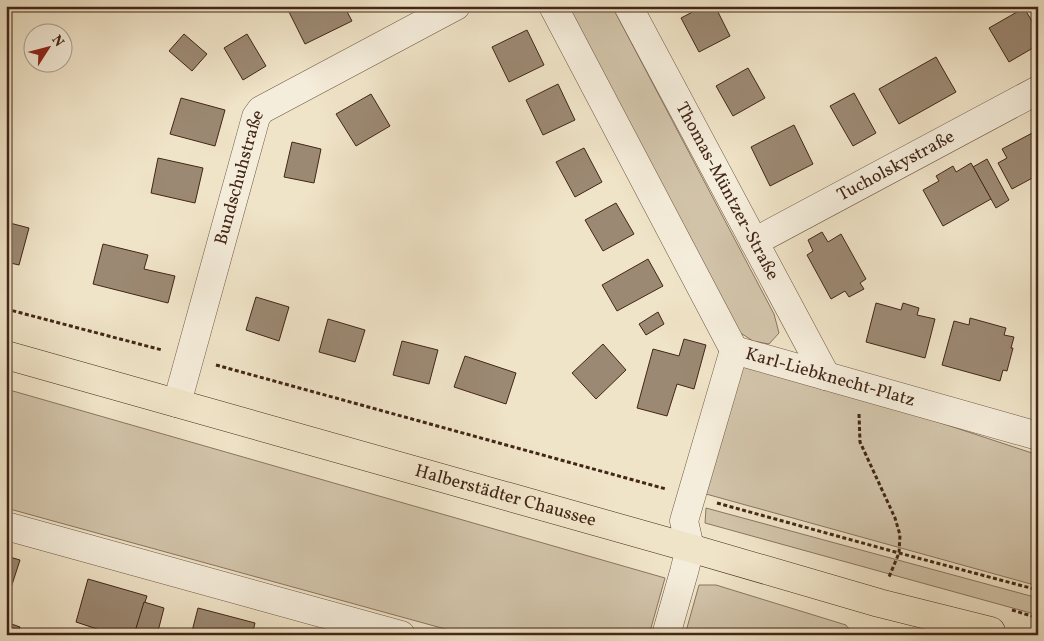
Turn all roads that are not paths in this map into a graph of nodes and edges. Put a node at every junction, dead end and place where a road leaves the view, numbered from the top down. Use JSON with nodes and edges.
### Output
{"nodes":[{"id":1,"x":456,"y":6,"type":"edge"},
{"id":2,"x":554,"y":6,"type":"edge"},
{"id":3,"x":628,"y":6,"type":"edge"},
{"id":4,"x":1038,"y":90,"type":"edge"},
{"id":5,"x":754,"y":242,"type":"junction"},
{"id":6,"x":734,"y":350,"type":"junction"},
{"id":7,"x":6,"y":355,"type":"edge"},
{"id":8,"x":839,"y":380,"type":"junction"},
{"id":9,"x":177,"y":403,"type":"junction"},
{"id":10,"x":1038,"y":436,"type":"edge"},
{"id":11,"x":6,"y":526,"type":"edge"},
{"id":12,"x":690,"y":548,"type":"junction"},
{"id":13,"x":995,"y":634,"type":"edge"},
{"id":14,"x":401,"y":635,"type":"edge"},
{"id":15,"x":666,"y":635,"type":"edge"}],
"edges":[{"from":1,"to":9,"type":"street","name":"Bundschuhstraße"},
{"from":2,"to":6,"type":"street"},
{"from":3,"to":5,"type":"street","name":"Thomas-Müntzer-Straße"},
{"from":4,"to":5,"type":"street","name":"Tucholskystraße"},
{"from":5,"to":8,"type":"street","name":"Thomas-Müntzer-Straße"},
{"from":6,"to":8,"type":"street","name":"Karl-Liebknecht-Platz"},
{"from":6,"to":12,"type":"street","name":"Karl-Liebknecht-Platz"},
{"from":7,"to":9,"type":"main road","name":"Halberstädter Chaussee"},
{"from":8,"to":10,"type":"street","name":"Karl-Liebknecht-Platz"},
{"from":9,"to":12,"type":"main road","name":"Halberstädter Chaussee"},
{"from":11,"to":14,"type":"street"},
{"from":12,"to":13,"type":"main road","name":"Halberstädter Chaussee"},
{"from":12,"to":15,"type":"street"}]}
